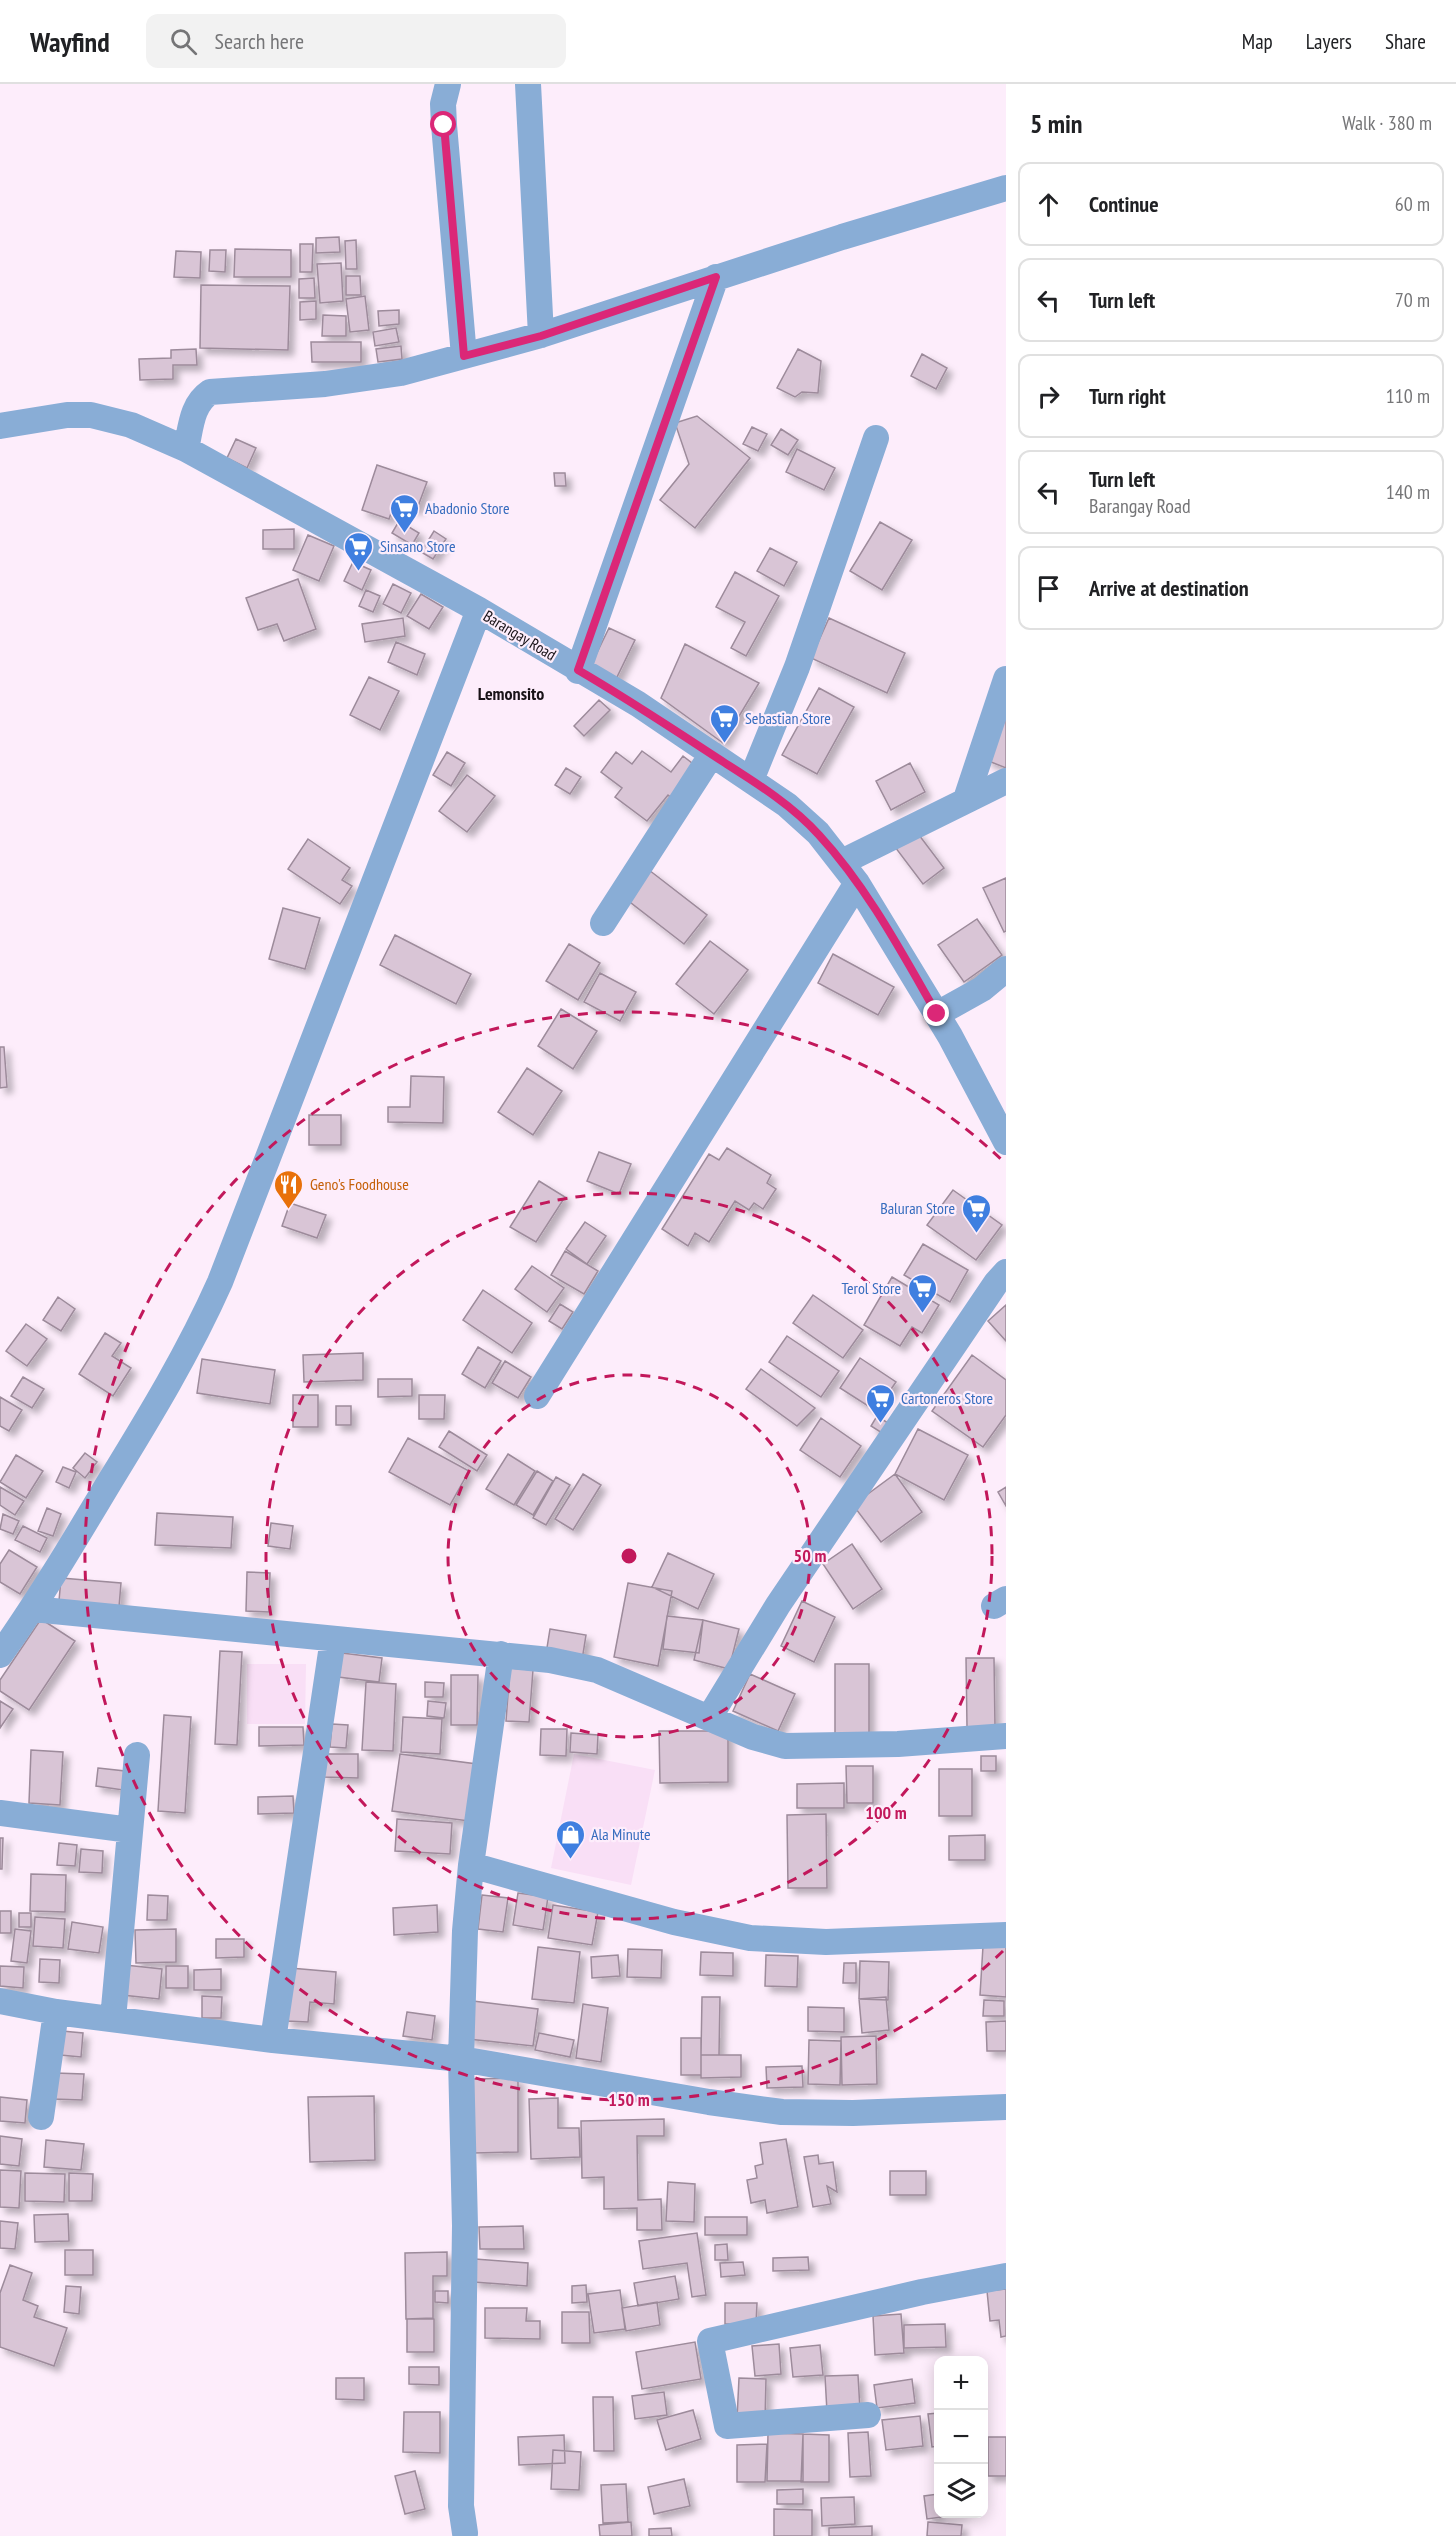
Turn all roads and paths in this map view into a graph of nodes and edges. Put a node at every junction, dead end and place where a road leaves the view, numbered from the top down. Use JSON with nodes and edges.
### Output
{"nodes":[{"id":1,"x":448,"y":84,"type":"edge"},
{"id":2,"x":528,"y":84,"type":"edge"},
{"id":3,"x":1006,"y":188,"type":"edge"},
{"id":4,"x":716,"y":277,"type":"junction"},
{"id":5,"x":541,"y":336,"type":"junction"},
{"id":6,"x":464,"y":356,"type":"junction"},
{"id":7,"x":0,"y":426,"type":"edge"},
{"id":8,"x":876,"y":438,"type":"dead end"},
{"id":9,"x":186,"y":449,"type":"junction"},
{"id":10,"x":479,"y":610,"type":"junction"},
{"id":11,"x":578,"y":670,"type":"junction"},
{"id":12,"x":1006,"y":679,"type":"edge"},
{"id":13,"x":712,"y":754,"type":"junction"},
{"id":14,"x":751,"y":780,"type":"junction"},
{"id":15,"x":1006,"y":781,"type":"edge"},
{"id":16,"x":966,"y":799,"type":"junction"},
{"id":17,"x":842,"y":862,"type":"junction"},
{"id":18,"x":857,"y":883,"type":"junction"},
{"id":19,"x":603,"y":923,"type":"dead end"},
{"id":20,"x":1006,"y":969,"type":"edge"},
{"id":21,"x":937,"y":1014,"type":"junction"},
{"id":22,"x":1006,"y":1142,"type":"edge"},
{"id":23,"x":1006,"y":1272,"type":"edge"},
{"id":24,"x":537,"y":1396,"type":"dead end"},
{"id":25,"x":33,"y":1609,"type":"junction"},
{"id":26,"x":333,"y":1639,"type":"junction"},
{"id":27,"x":501,"y":1654,"type":"junction"},
{"id":28,"x":0,"y":1655,"type":"edge"},
{"id":29,"x":709,"y":1718,"type":"junction"},
{"id":30,"x":1006,"y":1736,"type":"edge"},
{"id":31,"x":137,"y":1755,"type":"dead end"},
{"id":32,"x":0,"y":1813,"type":"edge"},
{"id":33,"x":130,"y":1830,"type":"junction"},
{"id":34,"x":471,"y":1865,"type":"junction"},
{"id":35,"x":1006,"y":1935,"type":"edge"},
{"id":36,"x":2,"y":2007,"type":"edge"},
{"id":37,"x":56,"y":2012,"type":"junction"},
{"id":38,"x":113,"y":2019,"type":"junction"},
{"id":39,"x":273,"y":2040,"type":"junction"},
{"id":40,"x":461,"y":2059,"type":"junction"},
{"id":41,"x":1006,"y":2107,"type":"edge"},
{"id":42,"x":41,"y":2117,"type":"dead end"},
{"id":43,"x":1006,"y":2276,"type":"edge"},
{"id":44,"x":868,"y":2415,"type":"dead end"},
{"id":45,"x":465,"y":2533,"type":"dead end"}],
"edges":[{"from":1,"to":6,"type":"street"},
{"from":2,"to":5,"type":"street"},
{"from":3,"to":4,"type":"street"},
{"from":4,"to":5,"type":"street"},
{"from":4,"to":11,"type":"street"},
{"from":5,"to":6,"type":"street"},
{"from":6,"to":9,"type":"street"},
{"from":7,"to":9,"type":"street","name":"Barangay Road"},
{"from":8,"to":14,"type":"street"},
{"from":9,"to":10,"type":"street","name":"Barangay Road"},
{"from":10,"to":11,"type":"street","name":"Barangay Road"},
{"from":10,"to":25,"type":"street"},
{"from":11,"to":13,"type":"street","name":"Barangay Road"},
{"from":12,"to":16,"type":"street"},
{"from":13,"to":14,"type":"street","name":"Barangay Road"},
{"from":13,"to":19,"type":"street"},
{"from":14,"to":17,"type":"street","name":"Barangay Road"},
{"from":15,"to":16,"type":"street"},
{"from":16,"to":17,"type":"street"},
{"from":17,"to":18,"type":"street","name":"Barangay Road"},
{"from":18,"to":21,"type":"street","name":"Barangay Road"},
{"from":18,"to":24,"type":"street"},
{"from":20,"to":21,"type":"street"},
{"from":21,"to":22,"type":"street","name":"Barangay Road"},
{"from":23,"to":29,"type":"street"},
{"from":25,"to":26,"type":"street"},
{"from":25,"to":28,"type":"street"},
{"from":26,"to":27,"type":"street"},
{"from":26,"to":39,"type":"street"},
{"from":27,"to":29,"type":"street"},
{"from":27,"to":34,"type":"street"},
{"from":29,"to":30,"type":"street"},
{"from":31,"to":33,"type":"street"},
{"from":32,"to":33,"type":"street"},
{"from":33,"to":38,"type":"street"},
{"from":34,"to":35,"type":"street"},
{"from":34,"to":40,"type":"street"},
{"from":36,"to":37,"type":"street"},
{"from":37,"to":38,"type":"street"},
{"from":37,"to":42,"type":"street"},
{"from":38,"to":39,"type":"street"},
{"from":39,"to":40,"type":"street"},
{"from":40,"to":41,"type":"street"},
{"from":40,"to":45,"type":"street"},
{"from":43,"to":44,"type":"street"}]}
